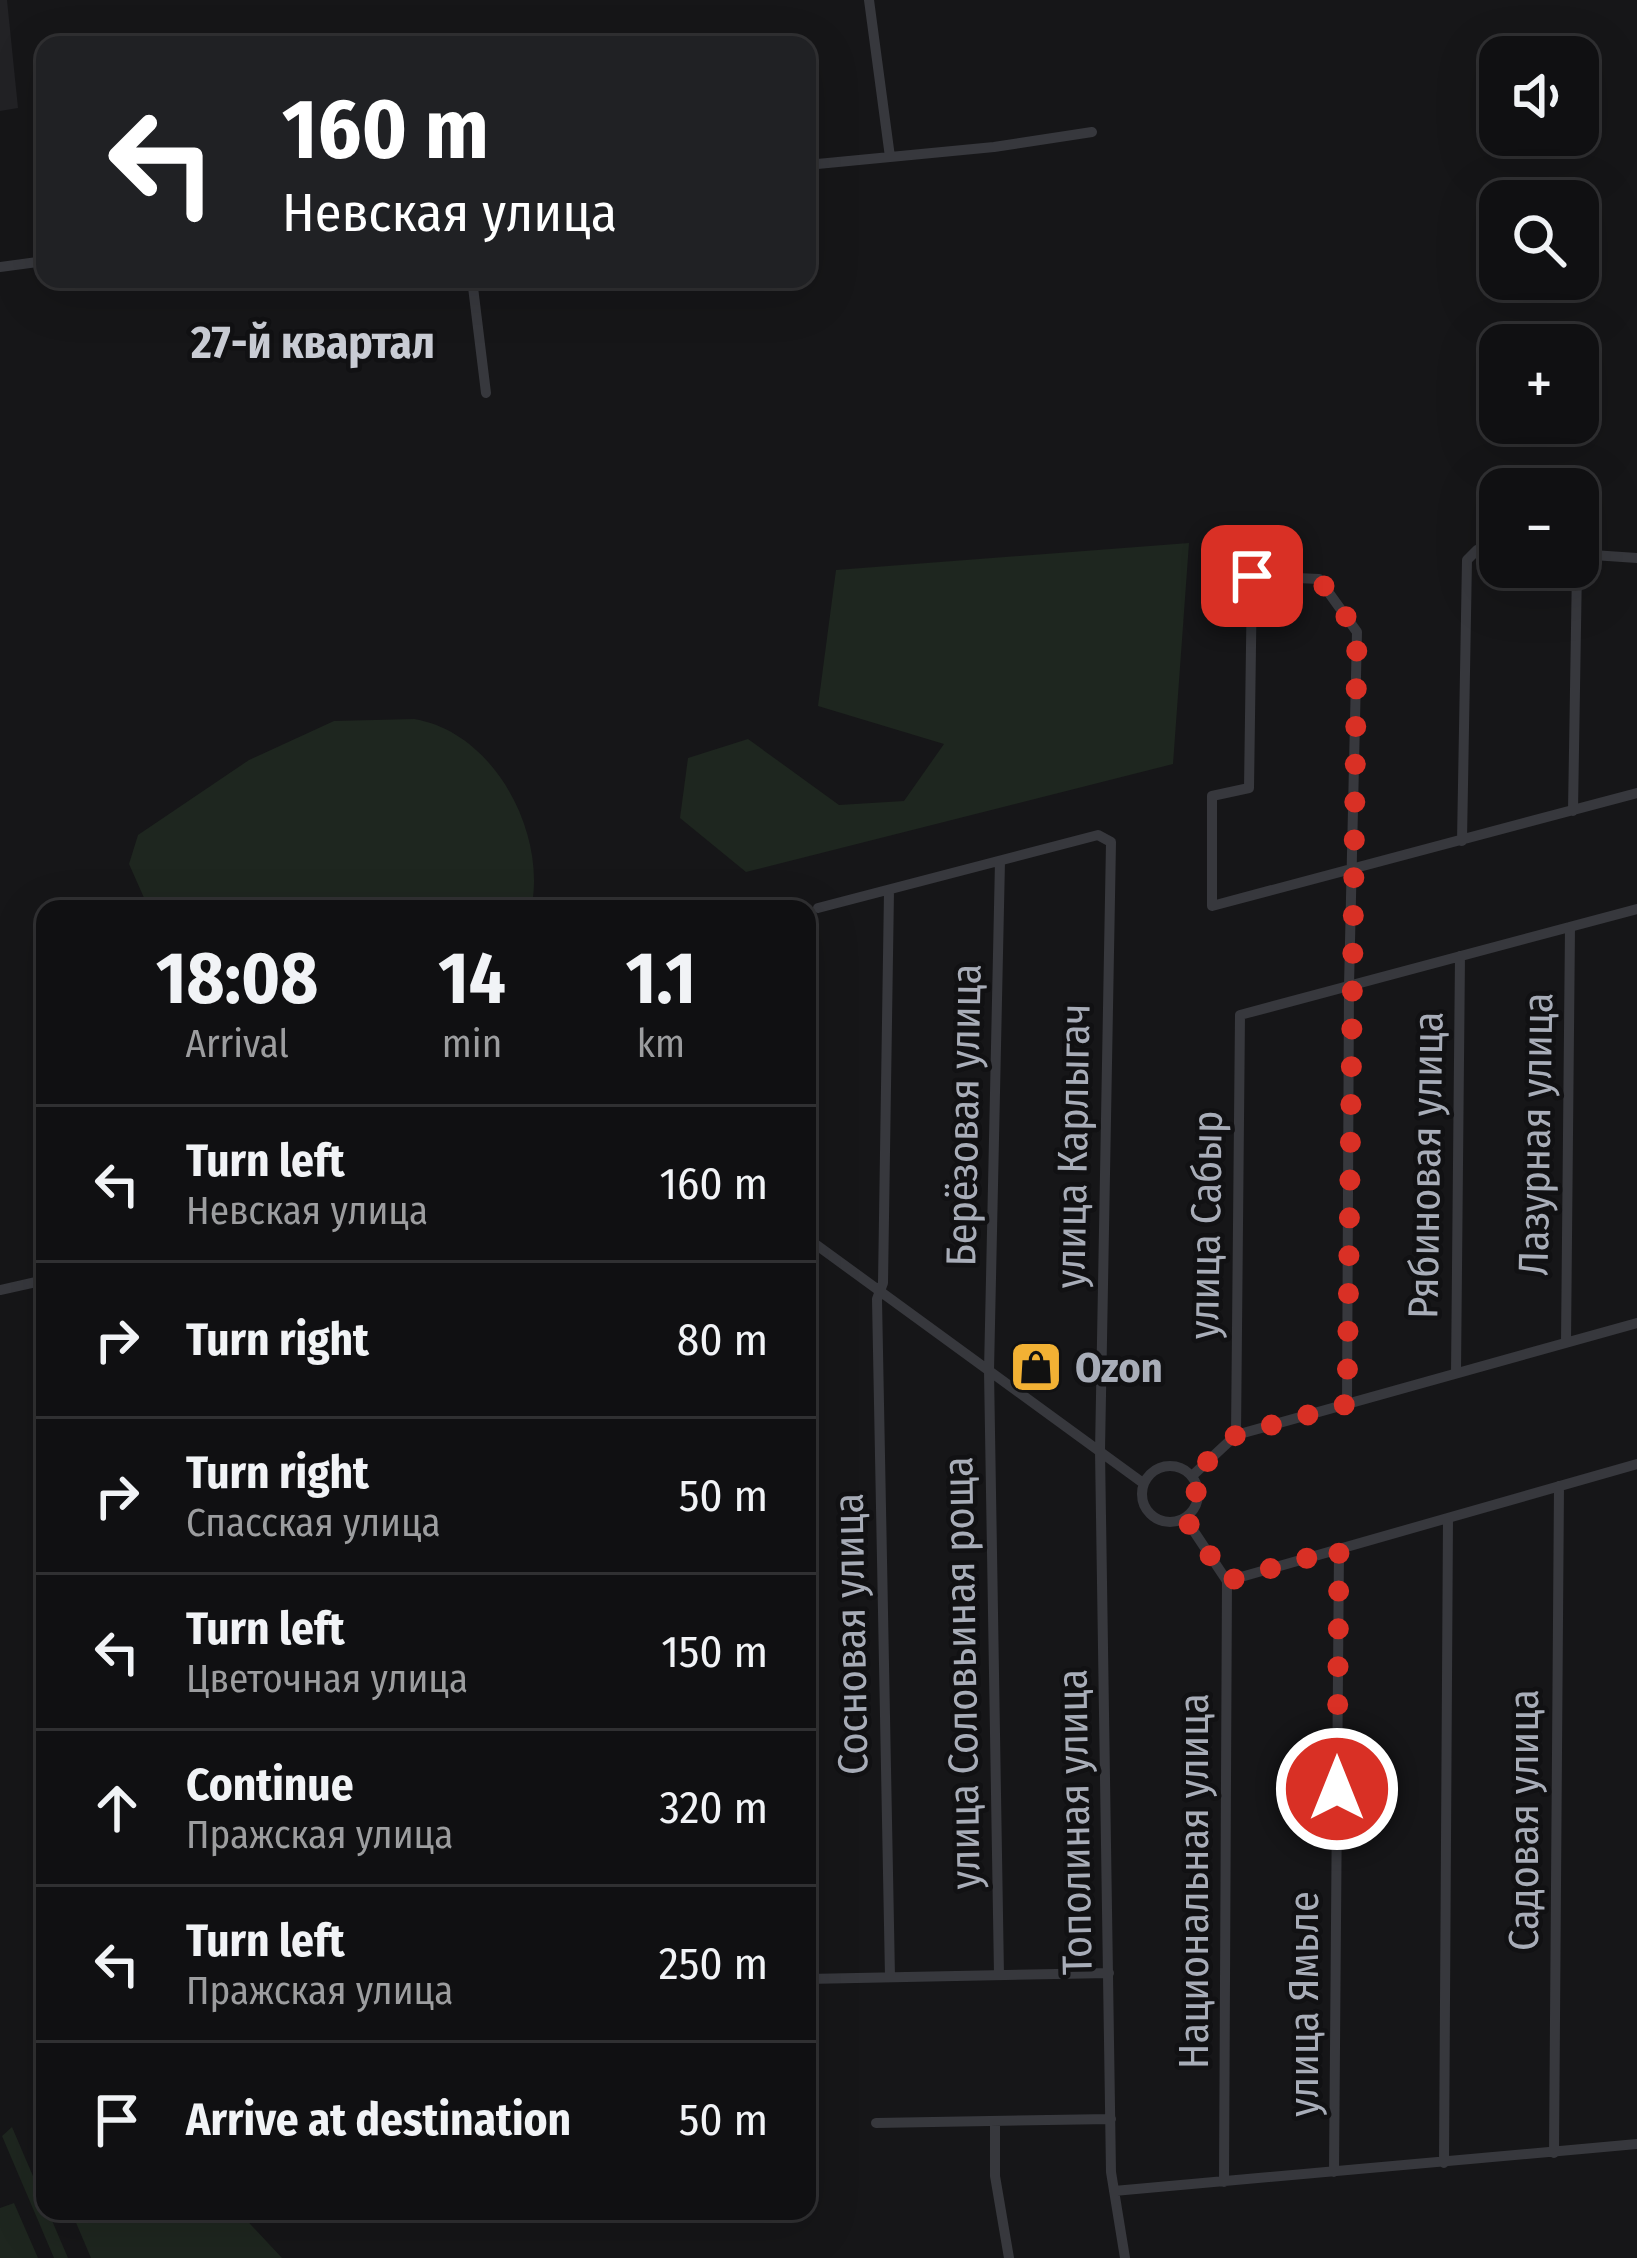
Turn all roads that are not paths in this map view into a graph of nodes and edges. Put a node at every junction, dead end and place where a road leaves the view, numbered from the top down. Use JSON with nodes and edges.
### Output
{"nodes":[{"id":1,"x":869,"y":0,"type":"edge"},
{"id":2,"x":1092,"y":132,"type":"dead end"},
{"id":3,"x":890,"y":157,"type":"junction"},
{"id":4,"x":816,"y":164,"type":"edge"},
{"id":5,"x":36,"y":262,"type":"edge"},
{"id":6,"x":0,"y":267,"type":"edge"},
{"id":7,"x":473,"y":288,"type":"edge"},
{"id":8,"x":486,"y":393,"type":"dead end"},
{"id":9,"x":1479,"y":550,"type":"edge"},
{"id":10,"x":1599,"y":555,"type":"edge"},
{"id":11,"x":1637,"y":558,"type":"edge"},
{"id":12,"x":1577,"y":588,"type":"edge"},
{"id":13,"x":1637,"y":793,"type":"edge"},
{"id":14,"x":1573,"y":811,"type":"junction"},
{"id":15,"x":1462,"y":841,"type":"junction"},
{"id":16,"x":1000,"y":861,"type":"junction"},
{"id":17,"x":1352,"y":871,"type":"junction"},
{"id":18,"x":889,"y":891,"type":"junction"},
{"id":19,"x":818,"y":908,"type":"dead end"},
{"id":20,"x":1637,"y":909,"type":"edge"},
{"id":21,"x":1570,"y":927,"type":"junction"},
{"id":22,"x":1460,"y":956,"type":"junction"},
{"id":23,"x":1349,"y":986,"type":"junction"},
{"id":24,"x":816,"y":1245,"type":"edge"},
{"id":25,"x":36,"y":1282,"type":"edge"},
{"id":26,"x":0,"y":1290,"type":"edge"},
{"id":27,"x":880,"y":1291,"type":"junction"},
{"id":28,"x":1637,"y":1322,"type":"edge"},
{"id":29,"x":1566,"y":1342,"type":"junction"},
{"id":30,"x":989,"y":1370,"type":"junction"},
{"id":31,"x":1456,"y":1373,"type":"junction"},
{"id":32,"x":1347,"y":1404,"type":"junction"},
{"id":33,"x":1236,"y":1435,"type":"junction"},
{"id":34,"x":1100,"y":1451,"type":"junction"},
{"id":35,"x":1637,"y":1464,"type":"edge"},
{"id":36,"x":1192,"y":1476,"type":"junction"},
{"id":37,"x":1143,"y":1483,"type":"junction"},
{"id":38,"x":1559,"y":1486,"type":"junction"},
{"id":39,"x":1185,"y":1518,"type":"junction"},
{"id":40,"x":1448,"y":1518,"type":"junction"},
{"id":41,"x":1339,"y":1549,"type":"junction"},
{"id":42,"x":1227,"y":1581,"type":"junction"},
{"id":43,"x":1109,"y":1973,"type":"junction"},
{"id":44,"x":999,"y":1975,"type":"junction"},
{"id":45,"x":890,"y":1977,"type":"junction"},
{"id":46,"x":816,"y":1978,"type":"edge"},
{"id":47,"x":1111,"y":2119,"type":"junction"},
{"id":48,"x":995,"y":2121,"type":"junction"},
{"id":49,"x":876,"y":2122,"type":"dead end"},
{"id":50,"x":1637,"y":2144,"type":"edge"},
{"id":51,"x":1554,"y":2153,"type":"junction"},
{"id":52,"x":1444,"y":2163,"type":"junction"},
{"id":53,"x":1334,"y":2172,"type":"junction"},
{"id":54,"x":1224,"y":2182,"type":"junction"},
{"id":55,"x":1114,"y":2191,"type":"junction"},
{"id":56,"x":1010,"y":2258,"type":"edge"},
{"id":57,"x":1126,"y":2258,"type":"edge"}],
"edges":[{"from":1,"to":3,"type":"street"},
{"from":2,"to":3,"type":"street"},
{"from":3,"to":4,"type":"street"},
{"from":5,"to":6,"type":"street"},
{"from":7,"to":8,"type":"street"},
{"from":9,"to":15,"type":"street"},
{"from":10,"to":11,"type":"street"},
{"from":12,"to":14,"type":"street"},
{"from":13,"to":14,"type":"street"},
{"from":14,"to":15,"type":"street"},
{"from":15,"to":17,"type":"street"},
{"from":16,"to":18,"type":"street"},
{"from":16,"to":30,"type":"street","name":"Берёзовая улица"},
{"from":16,"to":34,"type":"street","name":"улица Карлыгач"},
{"from":17,"to":17,"type":"street"},
{"from":17,"to":23,"type":"street"},
{"from":18,"to":19,"type":"street"},
{"from":18,"to":27,"type":"street","name":"Сосновая улица"},
{"from":20,"to":21,"type":"street"},
{"from":21,"to":22,"type":"street"},
{"from":21,"to":29,"type":"street","name":"Лазурная улица"},
{"from":22,"to":23,"type":"street"},
{"from":22,"to":31,"type":"street","name":"Рябиновая улица"},
{"from":23,"to":32,"type":"street"},
{"from":23,"to":33,"type":"street","name":"улица Сабыр"},
{"from":24,"to":27,"type":"street"},
{"from":25,"to":26,"type":"street"},
{"from":27,"to":30,"type":"street"},
{"from":27,"to":45,"type":"street","name":"Сосновая улица"},
{"from":28,"to":29,"type":"street"},
{"from":29,"to":31,"type":"street"},
{"from":30,"to":34,"type":"street"},
{"from":30,"to":44,"type":"street","name":"улица Соловьиная роща"},
{"from":31,"to":32,"type":"street"},
{"from":32,"to":33,"type":"street"},
{"from":33,"to":36,"type":"street"},
{"from":34,"to":37,"type":"street"},
{"from":34,"to":43,"type":"street","name":"Тополиная улица"},
{"from":35,"to":38,"type":"street"},
{"from":36,"to":37,"type":"street"},
{"from":36,"to":39,"type":"street"},
{"from":37,"to":39,"type":"street"},
{"from":38,"to":40,"type":"street"},
{"from":38,"to":51,"type":"street","name":"Садовая улица"},
{"from":39,"to":42,"type":"street"},
{"from":40,"to":41,"type":"street"},
{"from":40,"to":52,"type":"street"},
{"from":41,"to":42,"type":"street"},
{"from":41,"to":53,"type":"street","name":"улица Ямьле"},
{"from":42,"to":54,"type":"street","name":"Национальная улица"},
{"from":43,"to":44,"type":"street"},
{"from":43,"to":47,"type":"street","name":"Тополиная улица"},
{"from":44,"to":45,"type":"street"},
{"from":45,"to":46,"type":"street"},
{"from":47,"to":48,"type":"street"},
{"from":47,"to":55,"type":"street","name":"Тополиная улица"},
{"from":48,"to":49,"type":"street"},
{"from":48,"to":56,"type":"street"},
{"from":50,"to":51,"type":"street"},
{"from":51,"to":52,"type":"street"},
{"from":52,"to":53,"type":"street"},
{"from":53,"to":54,"type":"street"},
{"from":54,"to":55,"type":"street"},
{"from":55,"to":57,"type":"street","name":"Тополиная улица"}]}
